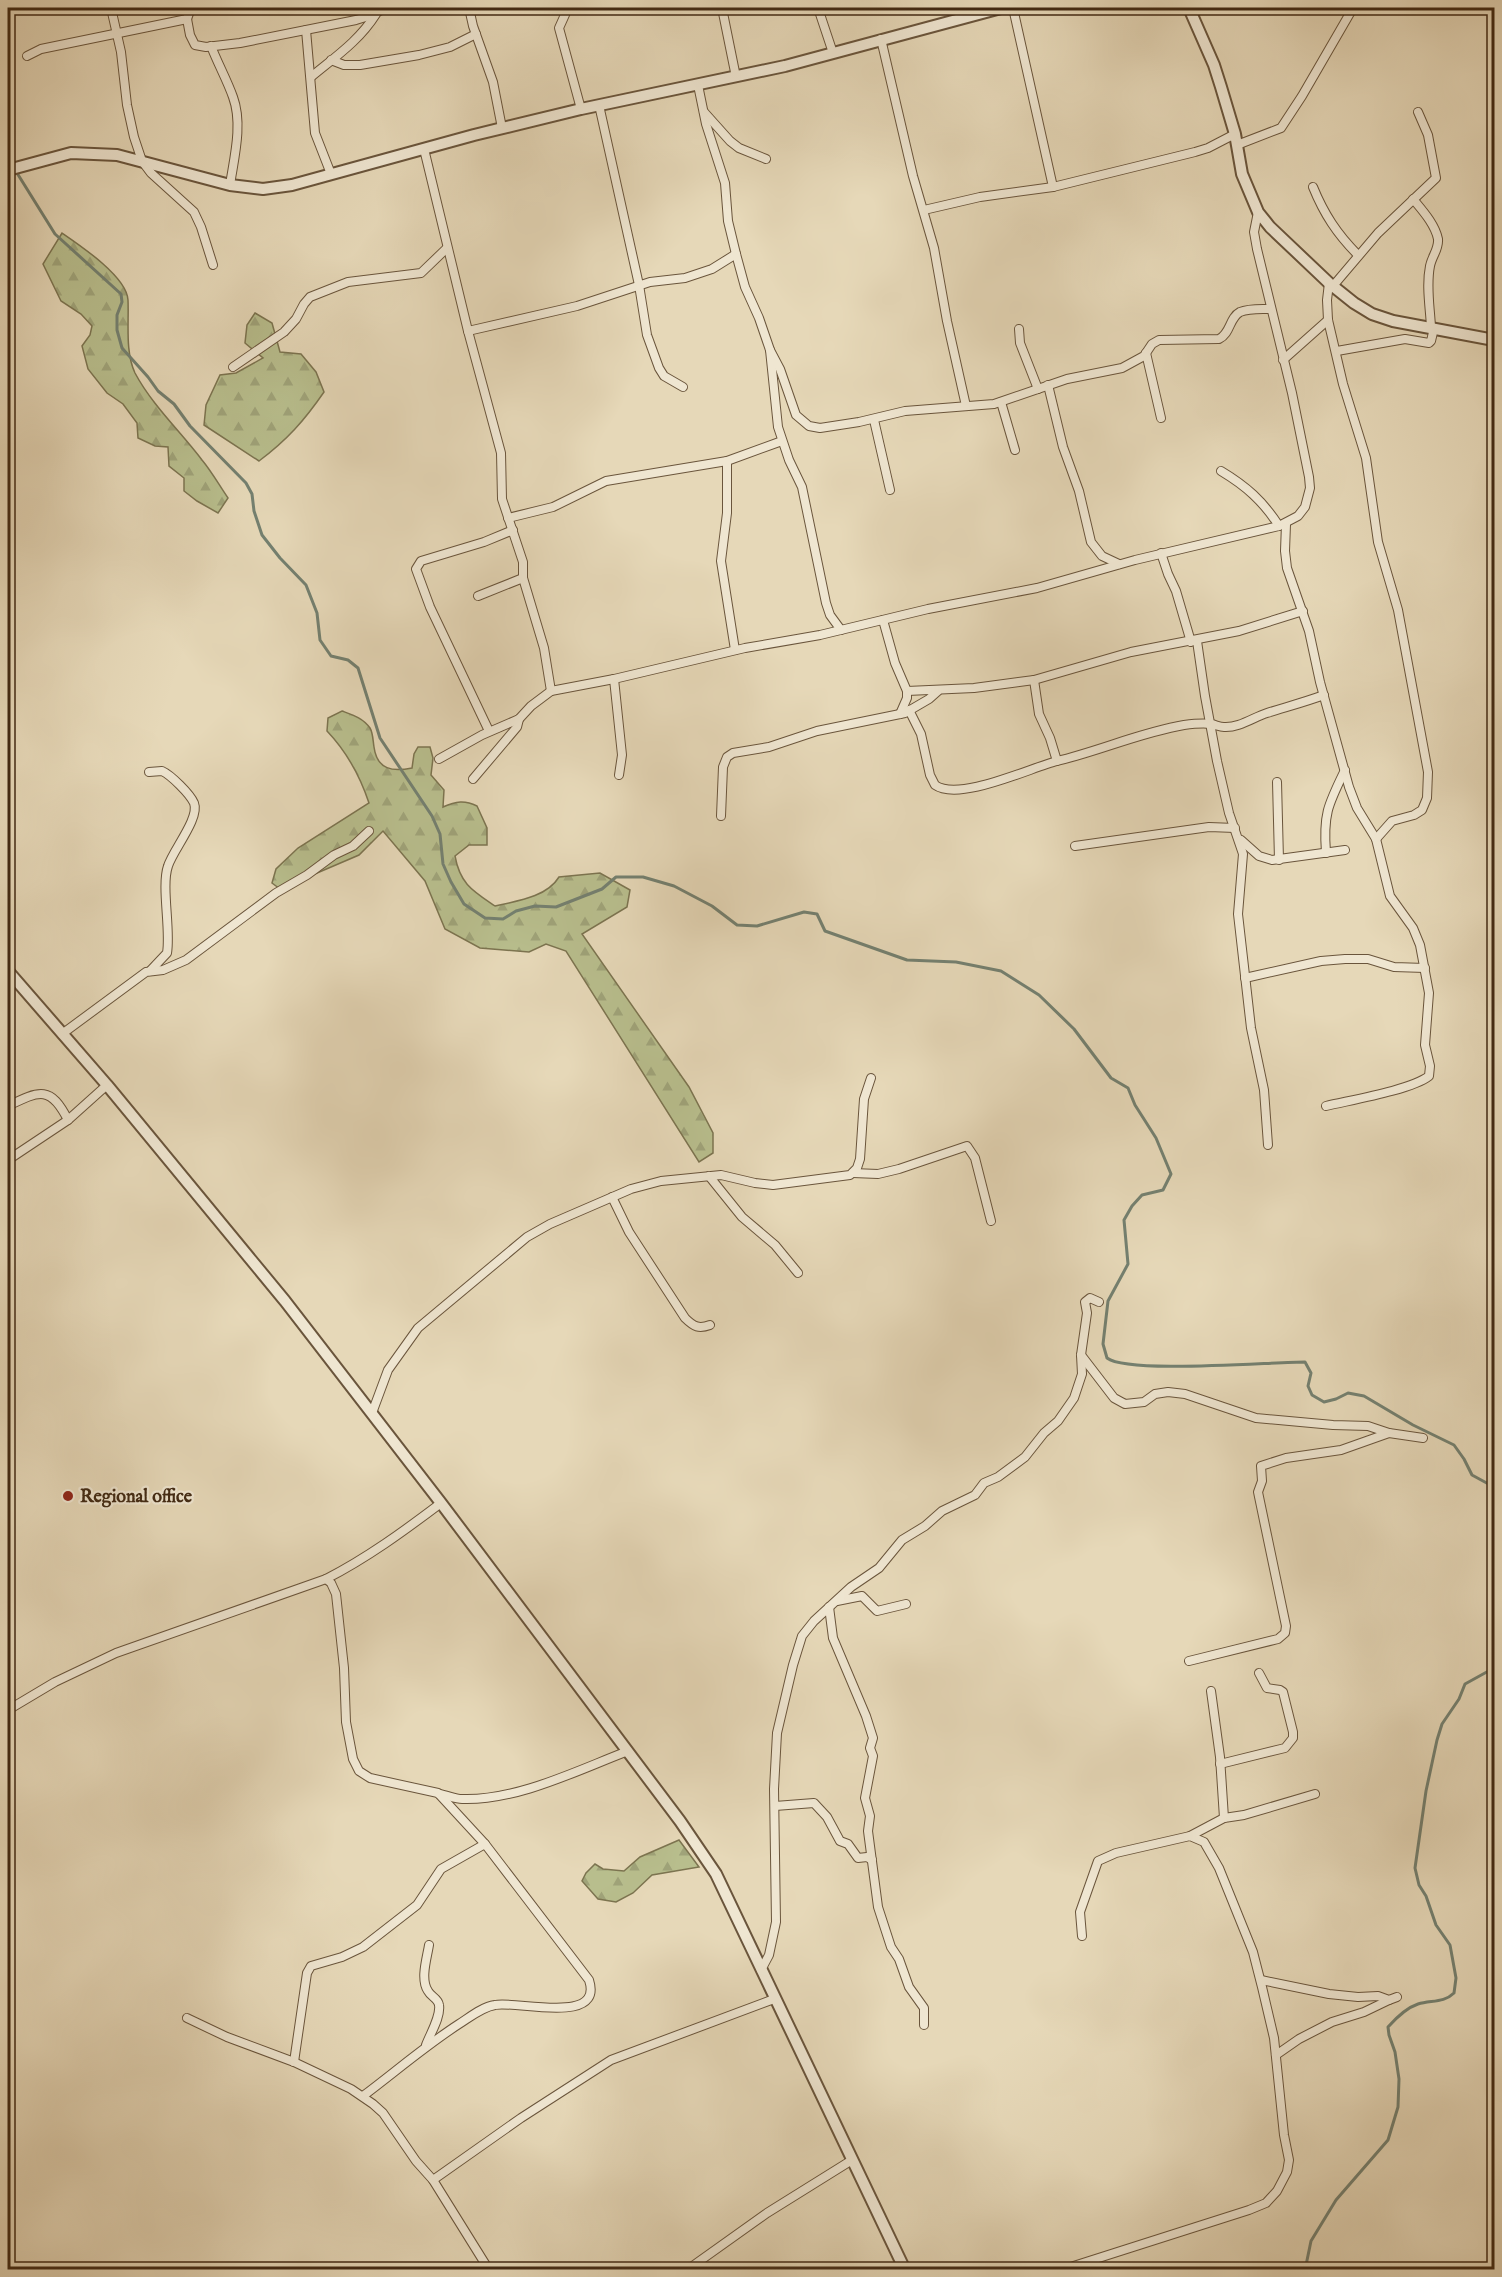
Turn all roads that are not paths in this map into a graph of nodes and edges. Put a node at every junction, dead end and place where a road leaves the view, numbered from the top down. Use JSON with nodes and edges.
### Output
{"nodes":[{"id":1,"x":111,"y":8,"type":"edge"},
{"id":2,"x":191,"y":8,"type":"edge"},
{"id":3,"x":386,"y":8,"type":"edge"},
{"id":4,"x":469,"y":8,"type":"edge"},
{"id":5,"x":568,"y":8,"type":"edge"},
{"id":6,"x":722,"y":8,"type":"edge"},
{"id":7,"x":818,"y":8,"type":"edge"},
{"id":8,"x":1001,"y":8,"type":"edge"},
{"id":9,"x":1013,"y":8,"type":"edge"},
{"id":10,"x":1188,"y":8,"type":"edge"},
{"id":11,"x":1353,"y":8,"type":"edge"},
{"id":12,"x":377,"y":13,"type":"junction"},
{"id":13,"x":187,"y":19,"type":"junction"},
{"id":14,"x":306,"y":30,"type":"junction"},
{"id":15,"x":117,"y":34,"type":"junction"},
{"id":16,"x":476,"y":34,"type":"junction"},
{"id":17,"x":881,"y":39,"type":"junction"},
{"id":18,"x":211,"y":46,"type":"junction"},
{"id":19,"x":833,"y":53,"type":"junction"},
{"id":20,"x":27,"y":56,"type":"dead end"},
{"id":21,"x":331,"y":60,"type":"junction"},
{"id":22,"x":311,"y":77,"type":"junction"},
{"id":23,"x":736,"y":77,"type":"junction"},
{"id":24,"x":698,"y":86,"type":"junction"},
{"id":25,"x":599,"y":105,"type":"junction"},
{"id":26,"x":581,"y":109,"type":"junction"},
{"id":27,"x":703,"y":110,"type":"junction"},
{"id":28,"x":1418,"y":112,"type":"dead end"},
{"id":29,"x":502,"y":128,"type":"junction"},
{"id":30,"x":1236,"y":139,"type":"junction"},
{"id":31,"x":424,"y":149,"type":"junction"},
{"id":32,"x":766,"y":159,"type":"dead end"},
{"id":33,"x":142,"y":160,"type":"junction"},
{"id":34,"x":8,"y":170,"type":"edge"},
{"id":35,"x":331,"y":174,"type":"junction"},
{"id":36,"x":230,"y":185,"type":"junction"},
{"id":37,"x":1313,"y":187,"type":"dead end"},
{"id":38,"x":1053,"y":188,"type":"junction"},
{"id":39,"x":1413,"y":199,"type":"junction"},
{"id":40,"x":924,"y":210,"type":"junction"},
{"id":41,"x":1258,"y":212,"type":"junction"},
{"id":42,"x":447,"y":248,"type":"junction"},
{"id":43,"x":736,"y":254,"type":"junction"},
{"id":44,"x":1358,"y":255,"type":"junction"},
{"id":45,"x":213,"y":265,"type":"dead end"},
{"id":46,"x":639,"y":285,"type":"junction"},
{"id":47,"x":1331,"y":285,"type":"junction"},
{"id":48,"x":1271,"y":309,"type":"junction"},
{"id":49,"x":1328,"y":320,"type":"junction"},
{"id":50,"x":1432,"y":328,"type":"junction"},
{"id":51,"x":1019,"y":329,"type":"dead end"},
{"id":52,"x":468,"y":331,"type":"junction"},
{"id":53,"x":1494,"y":340,"type":"edge"},
{"id":54,"x":770,"y":350,"type":"junction"},
{"id":55,"x":1337,"y":351,"type":"junction"},
{"id":56,"x":1146,"y":353,"type":"junction"},
{"id":57,"x":1283,"y":360,"type":"junction"},
{"id":58,"x":233,"y":367,"type":"dead end"},
{"id":59,"x":1048,"y":386,"type":"junction"},
{"id":60,"x":683,"y":387,"type":"dead end"},
{"id":61,"x":1038,"y":389,"type":"junction"},
{"id":62,"x":1001,"y":402,"type":"junction"},
{"id":63,"x":966,"y":406,"type":"junction"},
{"id":64,"x":1161,"y":418,"type":"dead end"},
{"id":65,"x":874,"y":420,"type":"junction"},
{"id":66,"x":782,"y":441,"type":"junction"},
{"id":67,"x":1015,"y":450,"type":"dead end"},
{"id":68,"x":727,"y":461,"type":"junction"},
{"id":69,"x":1221,"y":471,"type":"dead end"},
{"id":70,"x":890,"y":490,"type":"dead end"},
{"id":71,"x":508,"y":518,"type":"junction"},
{"id":72,"x":1283,"y":525,"type":"junction"},
{"id":73,"x":513,"y":530,"type":"junction"},
{"id":74,"x":1161,"y":554,"type":"junction"},
{"id":75,"x":1119,"y":564,"type":"junction"},
{"id":76,"x":523,"y":578,"type":"junction"},
{"id":77,"x":478,"y":596,"type":"dead end"},
{"id":78,"x":1303,"y":611,"type":"junction"},
{"id":79,"x":883,"y":620,"type":"junction"},
{"id":80,"x":842,"y":630,"type":"junction"},
{"id":81,"x":1194,"y":641,"type":"junction"},
{"id":82,"x":735,"y":650,"type":"junction"},
{"id":83,"x":614,"y":679,"type":"junction"},
{"id":84,"x":1034,"y":680,"type":"junction"},
{"id":85,"x":938,"y":690,"type":"junction"},
{"id":86,"x":550,"y":691,"type":"junction"},
{"id":87,"x":907,"y":691,"type":"junction"},
{"id":88,"x":1324,"y":695,"type":"junction"},
{"id":89,"x":909,"y":710,"type":"junction"},
{"id":90,"x":900,"y":714,"type":"junction"},
{"id":91,"x":519,"y":719,"type":"junction"},
{"id":92,"x":1211,"y":724,"type":"junction"},
{"id":93,"x":489,"y":732,"type":"junction"},
{"id":94,"x":439,"y":759,"type":"dead end"},
{"id":95,"x":1057,"y":761,"type":"junction"},
{"id":96,"x":1345,"y":770,"type":"junction"},
{"id":97,"x":149,"y":772,"type":"dead end"},
{"id":98,"x":619,"y":775,"type":"dead end"},
{"id":99,"x":473,"y":779,"type":"dead end"},
{"id":100,"x":1277,"y":782,"type":"dead end"},
{"id":101,"x":721,"y":816,"type":"dead end"},
{"id":102,"x":1235,"y":828,"type":"junction"},
{"id":103,"x":369,"y":831,"type":"dead end"},
{"id":104,"x":1238,"y":837,"type":"junction"},
{"id":105,"x":1376,"y":839,"type":"junction"},
{"id":106,"x":1076,"y":846,"type":"dead end"},
{"id":107,"x":1345,"y":850,"type":"dead end"},
{"id":108,"x":1326,"y":853,"type":"junction"},
{"id":109,"x":1280,"y":860,"type":"junction"},
{"id":110,"x":1425,"y":968,"type":"junction"},
{"id":111,"x":8,"y":971,"type":"edge"},
{"id":112,"x":150,"y":971,"type":"junction"},
{"id":113,"x":1245,"y":978,"type":"junction"},
{"id":114,"x":62,"y":1034,"type":"junction"},
{"id":115,"x":871,"y":1078,"type":"dead end"},
{"id":116,"x":107,"y":1085,"type":"junction"},
{"id":117,"x":8,"y":1106,"type":"edge"},
{"id":118,"x":1326,"y":1106,"type":"dead end"},
{"id":119,"x":68,"y":1120,"type":"junction"},
{"id":120,"x":1268,"y":1145,"type":"dead end"},
{"id":121,"x":8,"y":1160,"type":"edge"},
{"id":122,"x":852,"y":1173,"type":"junction"},
{"id":123,"x":709,"y":1176,"type":"junction"},
{"id":124,"x":612,"y":1197,"type":"junction"},
{"id":125,"x":991,"y":1221,"type":"dead end"},
{"id":126,"x":798,"y":1273,"type":"dead end"},
{"id":127,"x":1099,"y":1302,"type":"dead end"},
{"id":128,"x":710,"y":1325,"type":"dead end"},
{"id":129,"x":1082,"y":1355,"type":"junction"},
{"id":130,"x":372,"y":1413,"type":"junction"},
{"id":131,"x":1389,"y":1432,"type":"junction"},
{"id":132,"x":1423,"y":1438,"type":"dead end"},
{"id":133,"x":441,"y":1503,"type":"junction"},
{"id":134,"x":326,"y":1579,"type":"junction"},
{"id":135,"x":906,"y":1604,"type":"dead end"},
{"id":136,"x":832,"y":1605,"type":"junction"},
{"id":137,"x":1189,"y":1660,"type":"dead end"},
{"id":138,"x":1259,"y":1673,"type":"dead end"},
{"id":139,"x":1211,"y":1691,"type":"dead end"},
{"id":140,"x":8,"y":1710,"type":"edge"},
{"id":141,"x":628,"y":1751,"type":"junction"},
{"id":142,"x":1220,"y":1764,"type":"junction"},
{"id":143,"x":438,"y":1793,"type":"junction"},
{"id":144,"x":1315,"y":1794,"type":"dead end"},
{"id":145,"x":775,"y":1806,"type":"junction"},
{"id":146,"x":1224,"y":1818,"type":"junction"},
{"id":147,"x":1190,"y":1836,"type":"junction"},
{"id":148,"x":485,"y":1844,"type":"junction"},
{"id":149,"x":872,"y":1860,"type":"junction"},
{"id":150,"x":1082,"y":1936,"type":"dead end"},
{"id":151,"x":429,"y":1945,"type":"dead end"},
{"id":152,"x":761,"y":1970,"type":"junction"},
{"id":153,"x":1260,"y":1980,"type":"junction"},
{"id":154,"x":774,"y":1999,"type":"junction"},
{"id":155,"x":187,"y":2018,"type":"dead end"},
{"id":156,"x":924,"y":2025,"type":"dead end"},
{"id":157,"x":425,"y":2046,"type":"junction"},
{"id":158,"x":1276,"y":2055,"type":"junction"},
{"id":159,"x":294,"y":2062,"type":"junction"},
{"id":160,"x":363,"y":2097,"type":"junction"},
{"id":161,"x":852,"y":2160,"type":"junction"},
{"id":162,"x":433,"y":2180,"type":"junction"},
{"id":163,"x":489,"y":2270,"type":"edge"},
{"id":164,"x":687,"y":2270,"type":"edge"},
{"id":165,"x":905,"y":2270,"type":"edge"},
{"id":166,"x":1061,"y":2270,"type":"edge"}],
"edges":[{"from":1,"to":15,"type":"street"},
{"from":2,"to":13,"type":"street"},
{"from":3,"to":12,"type":"street"},
{"from":4,"to":16,"type":"street"},
{"from":5,"to":26,"type":"street"},
{"from":6,"to":23,"type":"street"},
{"from":7,"to":19,"type":"street"},
{"from":8,"to":17,"type":"street"},
{"from":9,"to":38,"type":"street"},
{"from":10,"to":30,"type":"street"},
{"from":11,"to":30,"type":"street"},
{"from":12,"to":14,"type":"street"},
{"from":12,"to":21,"type":"street"},
{"from":13,"to":15,"type":"street"},
{"from":13,"to":18,"type":"street"},
{"from":14,"to":18,"type":"street"},
{"from":14,"to":22,"type":"street"},
{"from":15,"to":20,"type":"street"},
{"from":15,"to":33,"type":"street"},
{"from":16,"to":21,"type":"street"},
{"from":16,"to":29,"type":"street"},
{"from":17,"to":19,"type":"street"},
{"from":17,"to":40,"type":"street"},
{"from":18,"to":36,"type":"street"},
{"from":19,"to":23,"type":"street"},
{"from":21,"to":22,"type":"street"},
{"from":22,"to":35,"type":"street"},
{"from":23,"to":24,"type":"street"},
{"from":24,"to":25,"type":"street"},
{"from":24,"to":27,"type":"street"},
{"from":25,"to":26,"type":"street"},
{"from":25,"to":46,"type":"street"},
{"from":26,"to":29,"type":"street"},
{"from":27,"to":32,"type":"street"},
{"from":27,"to":43,"type":"street"},
{"from":28,"to":39,"type":"street"},
{"from":29,"to":31,"type":"street"},
{"from":30,"to":38,"type":"street"},
{"from":30,"to":41,"type":"street"},
{"from":31,"to":35,"type":"street"},
{"from":31,"to":42,"type":"street"},
{"from":33,"to":34,"type":"street"},
{"from":33,"to":36,"type":"street"},
{"from":33,"to":45,"type":"street"},
{"from":35,"to":36,"type":"street"},
{"from":37,"to":44,"type":"street"},
{"from":38,"to":40,"type":"street"},
{"from":39,"to":44,"type":"street"},
{"from":39,"to":50,"type":"street"},
{"from":40,"to":63,"type":"street"},
{"from":41,"to":47,"type":"street"},
{"from":41,"to":48,"type":"street"},
{"from":42,"to":52,"type":"street"},
{"from":42,"to":58,"type":"street"},
{"from":43,"to":46,"type":"street"},
{"from":43,"to":54,"type":"street"},
{"from":44,"to":47,"type":"street"},
{"from":46,"to":52,"type":"street"},
{"from":46,"to":60,"type":"street"},
{"from":47,"to":49,"type":"street"},
{"from":47,"to":50,"type":"street"},
{"from":48,"to":56,"type":"street"},
{"from":48,"to":57,"type":"street"},
{"from":49,"to":55,"type":"street"},
{"from":49,"to":57,"type":"street"},
{"from":50,"to":53,"type":"street"},
{"from":50,"to":55,"type":"street"},
{"from":51,"to":61,"type":"street"},
{"from":52,"to":71,"type":"street"},
{"from":54,"to":65,"type":"street"},
{"from":54,"to":66,"type":"street"},
{"from":55,"to":105,"type":"street"},
{"from":56,"to":59,"type":"street"},
{"from":56,"to":64,"type":"street"},
{"from":57,"to":72,"type":"street"},
{"from":59,"to":61,"type":"street"},
{"from":59,"to":75,"type":"street"},
{"from":61,"to":62,"type":"street"},
{"from":62,"to":63,"type":"street"},
{"from":62,"to":67,"type":"street"},
{"from":63,"to":65,"type":"street"},
{"from":65,"to":70,"type":"street"},
{"from":66,"to":68,"type":"street"},
{"from":66,"to":80,"type":"street"},
{"from":68,"to":71,"type":"street"},
{"from":68,"to":82,"type":"street"},
{"from":69,"to":72,"type":"street"},
{"from":71,"to":73,"type":"street"},
{"from":72,"to":74,"type":"street"},
{"from":72,"to":78,"type":"street"},
{"from":73,"to":76,"type":"street"},
{"from":73,"to":93,"type":"street"},
{"from":74,"to":75,"type":"street"},
{"from":74,"to":81,"type":"street"},
{"from":75,"to":79,"type":"street"},
{"from":76,"to":77,"type":"street"},
{"from":76,"to":86,"type":"street"},
{"from":78,"to":81,"type":"street"},
{"from":78,"to":88,"type":"street"},
{"from":79,"to":80,"type":"street"},
{"from":79,"to":87,"type":"street"},
{"from":80,"to":82,"type":"street"},
{"from":81,"to":84,"type":"street"},
{"from":81,"to":92,"type":"street"},
{"from":82,"to":83,"type":"street"},
{"from":83,"to":86,"type":"street"},
{"from":83,"to":98,"type":"street"},
{"from":84,"to":85,"type":"street"},
{"from":84,"to":95,"type":"street"},
{"from":85,"to":87,"type":"street"},
{"from":85,"to":89,"type":"street"},
{"from":86,"to":91,"type":"street"},
{"from":87,"to":90,"type":"street"},
{"from":88,"to":92,"type":"street"},
{"from":88,"to":96,"type":"street"},
{"from":89,"to":90,"type":"street"},
{"from":89,"to":95,"type":"street"},
{"from":90,"to":101,"type":"street"},
{"from":91,"to":93,"type":"street"},
{"from":91,"to":99,"type":"street"},
{"from":92,"to":95,"type":"street"},
{"from":92,"to":102,"type":"street"},
{"from":93,"to":94,"type":"street"},
{"from":96,"to":105,"type":"street"},
{"from":96,"to":108,"type":"street"},
{"from":97,"to":112,"type":"street"},
{"from":100,"to":109,"type":"street"},
{"from":102,"to":104,"type":"street"},
{"from":102,"to":106,"type":"street"},
{"from":103,"to":112,"type":"street"},
{"from":104,"to":109,"type":"street"},
{"from":104,"to":113,"type":"street"},
{"from":105,"to":110,"type":"street"},
{"from":107,"to":108,"type":"street"},
{"from":108,"to":109,"type":"street"},
{"from":110,"to":113,"type":"street"},
{"from":110,"to":118,"type":"street"},
{"from":111,"to":114,"type":"street"},
{"from":112,"to":114,"type":"street"},
{"from":113,"to":120,"type":"street"},
{"from":114,"to":116,"type":"street"},
{"from":115,"to":122,"type":"street"},
{"from":116,"to":119,"type":"street"},
{"from":116,"to":130,"type":"street"},
{"from":117,"to":119,"type":"street"},
{"from":119,"to":121,"type":"street"},
{"from":122,"to":123,"type":"street"},
{"from":122,"to":125,"type":"street"},
{"from":123,"to":124,"type":"street"},
{"from":123,"to":126,"type":"street"},
{"from":124,"to":128,"type":"street"},
{"from":124,"to":130,"type":"street"},
{"from":127,"to":129,"type":"street"},
{"from":129,"to":131,"type":"street"},
{"from":129,"to":136,"type":"street"},
{"from":130,"to":133,"type":"street"},
{"from":131,"to":132,"type":"street"},
{"from":131,"to":137,"type":"street"},
{"from":133,"to":134,"type":"street"},
{"from":133,"to":141,"type":"street"},
{"from":134,"to":140,"type":"street"},
{"from":134,"to":143,"type":"street"},
{"from":135,"to":136,"type":"street"},
{"from":136,"to":145,"type":"street"},
{"from":136,"to":149,"type":"street"},
{"from":138,"to":142,"type":"street"},
{"from":139,"to":142,"type":"street"},
{"from":141,"to":143,"type":"street"},
{"from":141,"to":152,"type":"street"},
{"from":142,"to":146,"type":"street"},
{"from":143,"to":148,"type":"street"},
{"from":144,"to":146,"type":"street"},
{"from":145,"to":149,"type":"street"},
{"from":145,"to":152,"type":"street"},
{"from":146,"to":147,"type":"street"},
{"from":147,"to":150,"type":"street"},
{"from":147,"to":153,"type":"street"},
{"from":148,"to":157,"type":"street"},
{"from":148,"to":159,"type":"street"},
{"from":149,"to":156,"type":"street"},
{"from":151,"to":157,"type":"street"},
{"from":152,"to":154,"type":"street"},
{"from":153,"to":158,"type":"street"},
{"from":153,"to":158,"type":"street"},
{"from":154,"to":161,"type":"street"},
{"from":154,"to":162,"type":"street"},
{"from":155,"to":159,"type":"street"},
{"from":157,"to":160,"type":"street"},
{"from":158,"to":166,"type":"street"},
{"from":159,"to":160,"type":"street"},
{"from":160,"to":162,"type":"street"},
{"from":161,"to":164,"type":"street"},
{"from":161,"to":165,"type":"street"},
{"from":162,"to":163,"type":"street"}]}
